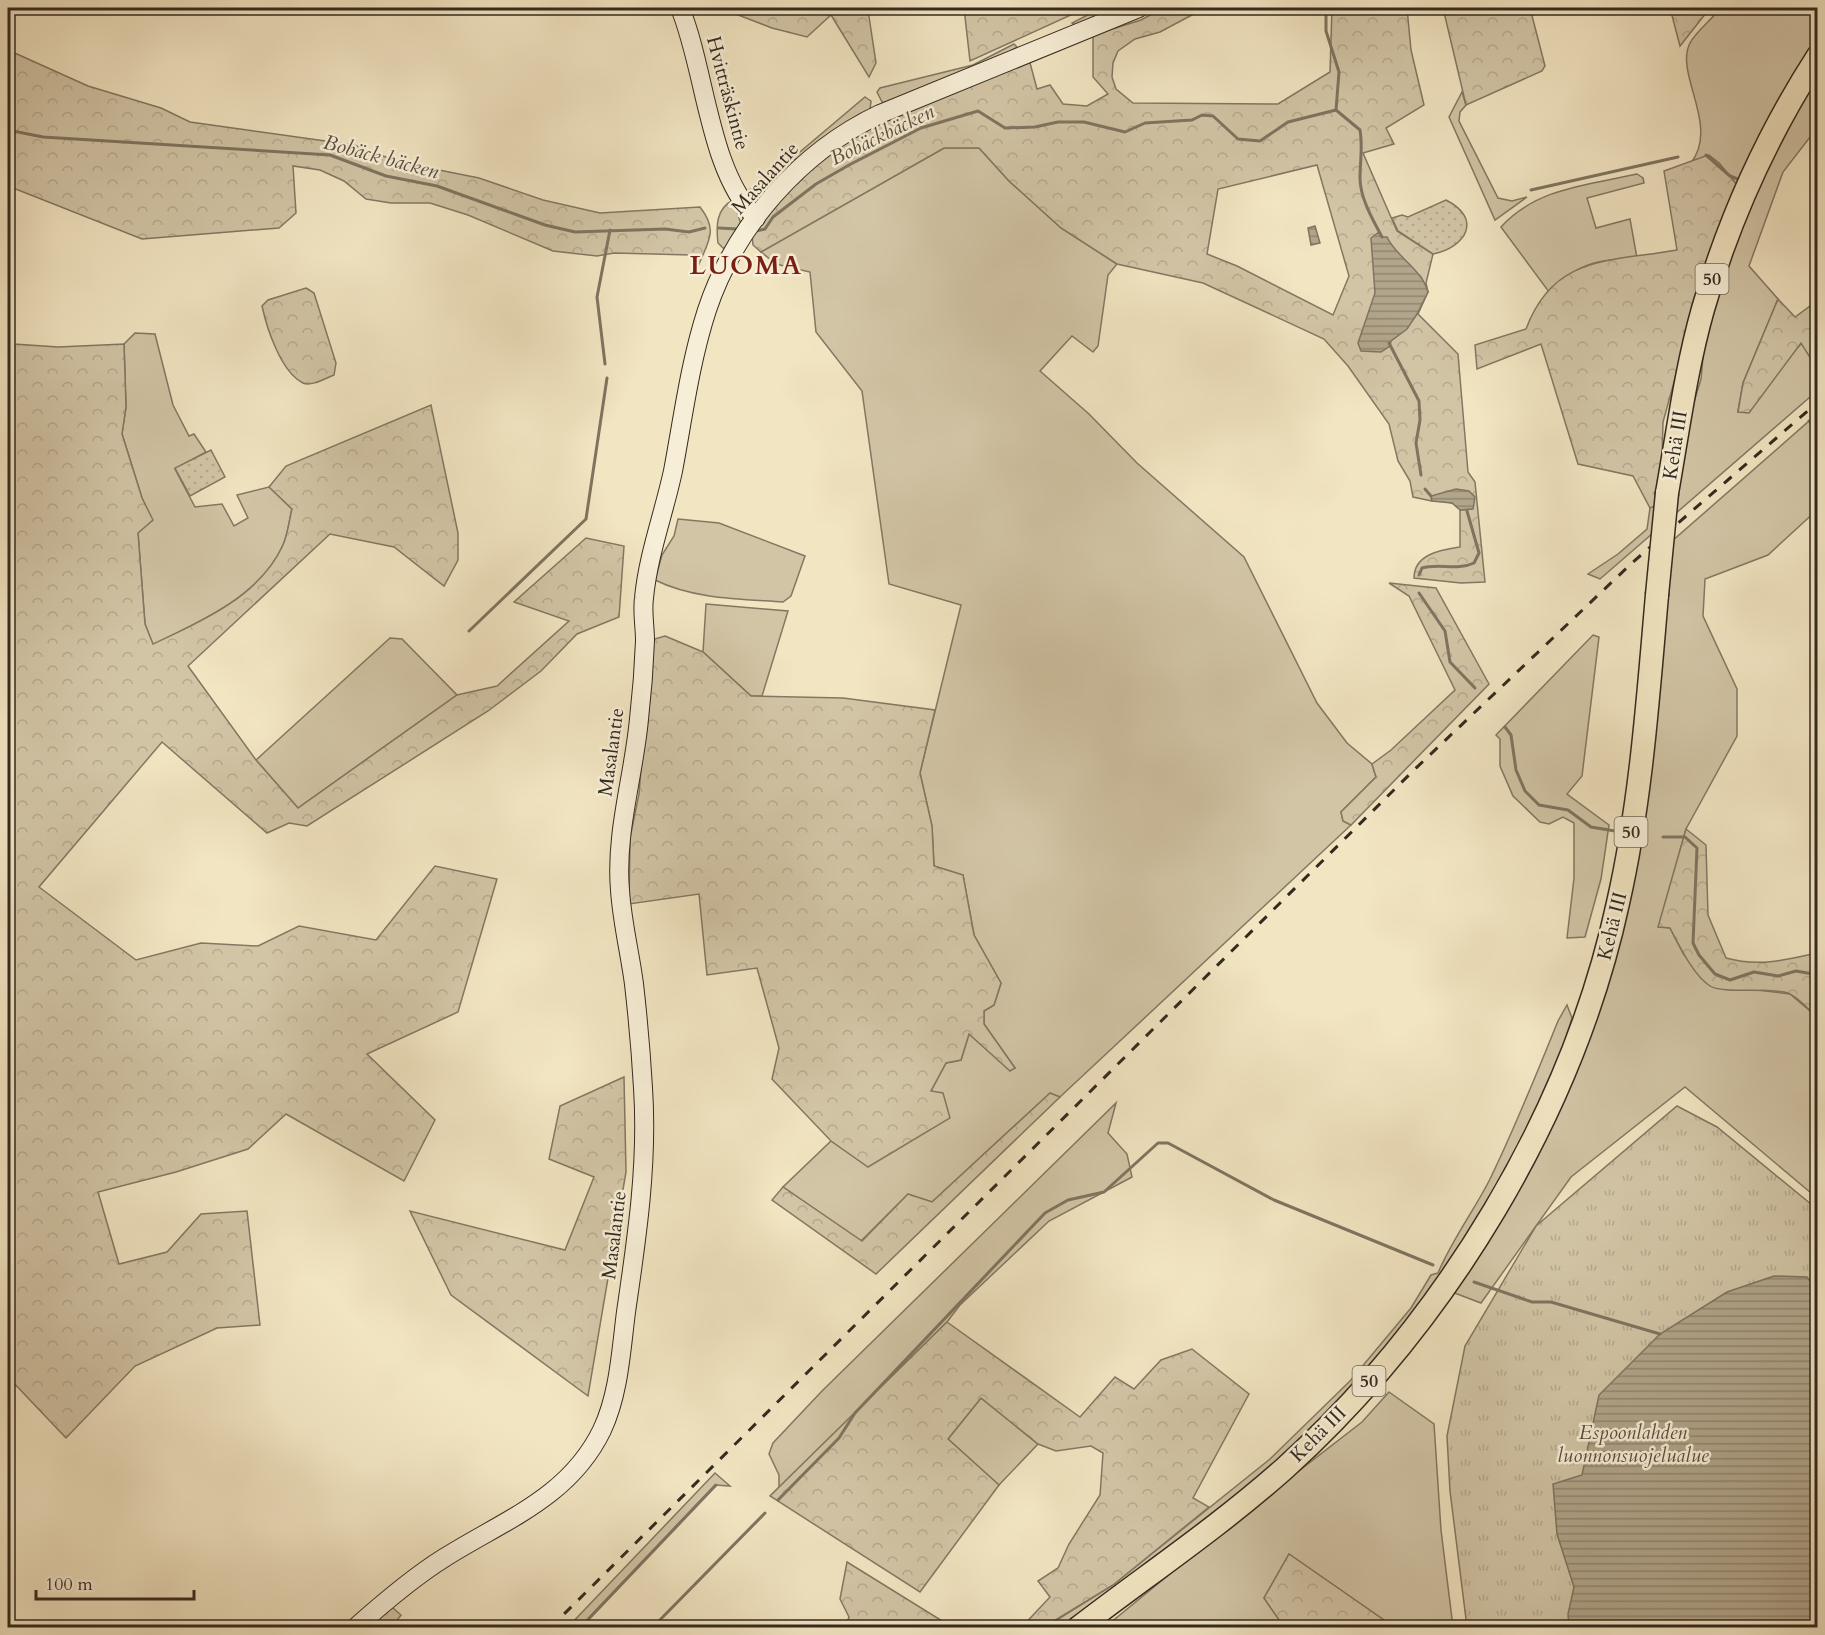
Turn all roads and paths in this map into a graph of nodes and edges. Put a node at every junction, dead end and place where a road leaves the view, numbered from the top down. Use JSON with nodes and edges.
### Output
{"nodes":[{"id":1,"x":680,"y":8,"type":"edge"},
{"id":2,"x":1139,"y":8,"type":"edge"},
{"id":3,"x":1818,"y":56,"type":"edge"},
{"id":4,"x":756,"y":218,"type":"junction"},
{"id":5,"x":356,"y":1628,"type":"edge"},
{"id":6,"x":1078,"y":1628,"type":"edge"}],
"edges":[{"from":1,"to":4,"type":"street","name":"Hvitträskintie"},
{"from":2,"to":4,"type":"street","name":"Masalantie"},
{"from":3,"to":6,"type":"highway","name":"Kehä III","number":"50","bridge":true},
{"from":4,"to":5,"type":"street","name":"Masalantie"}]}
